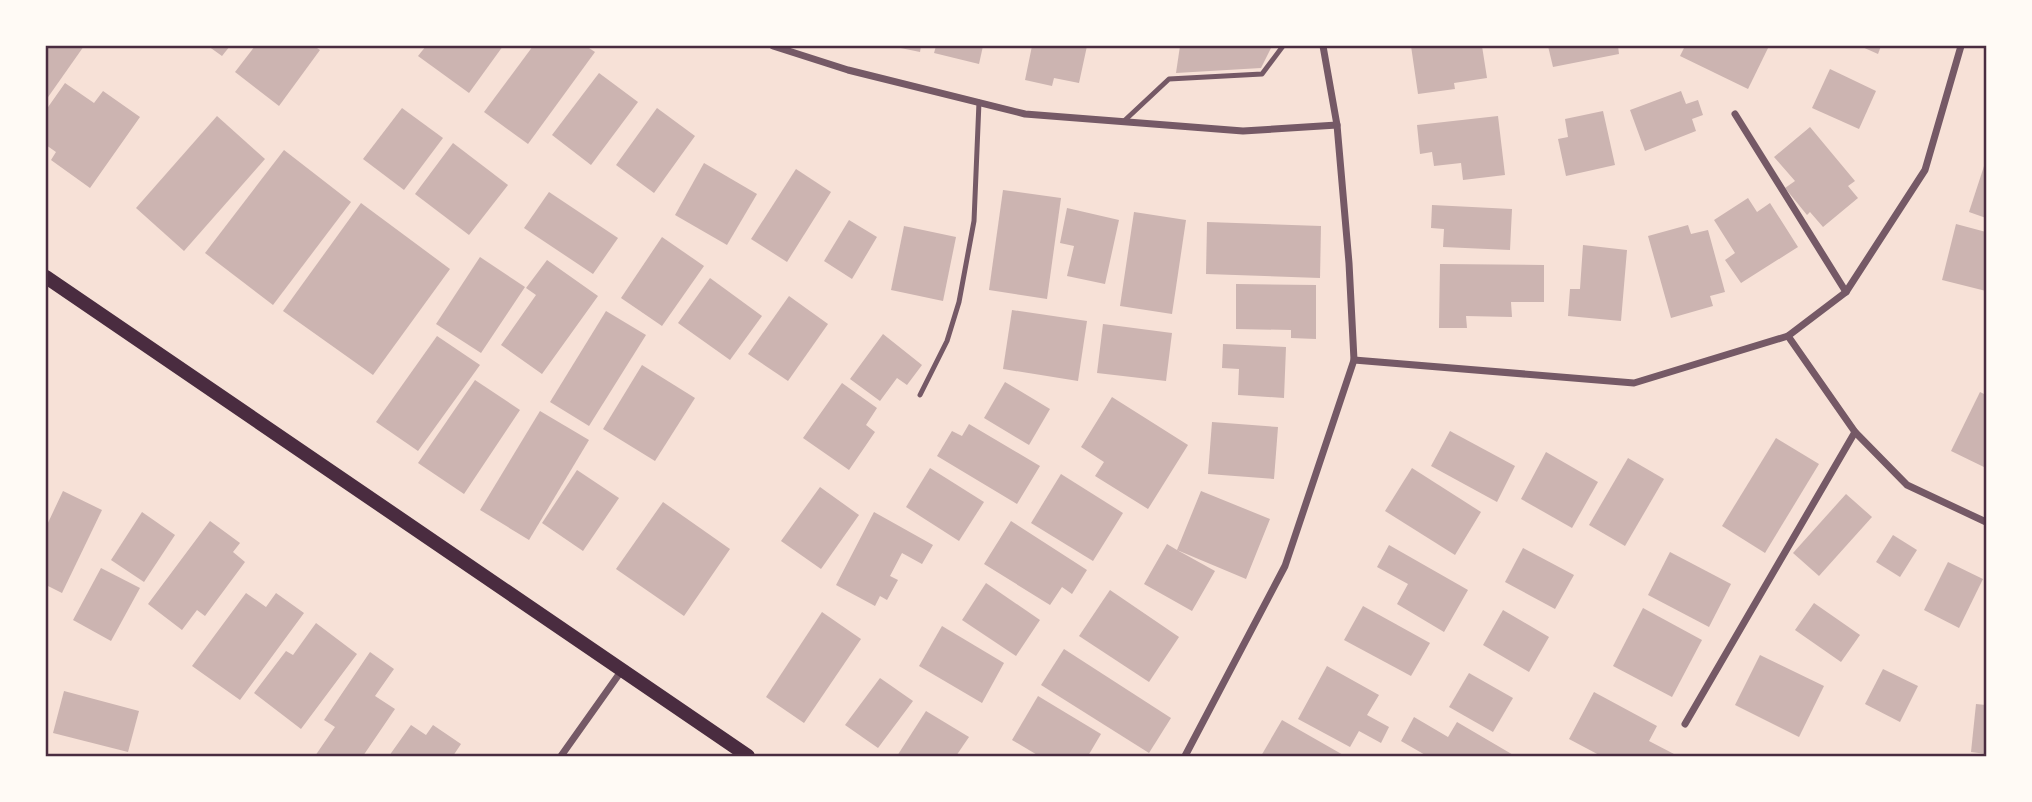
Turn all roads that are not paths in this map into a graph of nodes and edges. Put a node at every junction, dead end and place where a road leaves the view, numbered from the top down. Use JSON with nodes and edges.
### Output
{"nodes":[{"id":1,"x":773,"y":46,"type":"edge"},
{"id":2,"x":1283,"y":46,"type":"edge"},
{"id":3,"x":1323,"y":46,"type":"edge"},
{"id":4,"x":1961,"y":46,"type":"edge"},
{"id":5,"x":979,"y":102,"type":"junction"},
{"id":6,"x":1735,"y":114,"type":"dead end"},
{"id":7,"x":1123,"y":122,"type":"junction"},
{"id":8,"x":1337,"y":125,"type":"junction"},
{"id":9,"x":46,"y":277,"type":"edge"},
{"id":10,"x":1846,"y":292,"type":"junction"},
{"id":11,"x":1788,"y":337,"type":"junction"},
{"id":12,"x":1354,"y":360,"type":"junction"},
{"id":13,"x":920,"y":395,"type":"dead end"},
{"id":14,"x":1855,"y":432,"type":"junction"},
{"id":15,"x":1986,"y":522,"type":"edge"},
{"id":16,"x":622,"y":670,"type":"junction"},
{"id":17,"x":1685,"y":724,"type":"dead end"},
{"id":18,"x":561,"y":757,"type":"edge"},
{"id":19,"x":748,"y":757,"type":"edge"},
{"id":20,"x":1185,"y":757,"type":"edge"}],
"edges":[{"from":1,"to":5,"type":"street"},
{"from":2,"to":7,"type":"lane"},
{"from":3,"to":8,"type":"street"},
{"from":4,"to":10,"type":"street"},
{"from":5,"to":7,"type":"street"},
{"from":5,"to":13,"type":"lane"},
{"from":6,"to":10,"type":"street"},
{"from":7,"to":8,"type":"street"},
{"from":8,"to":12,"type":"street"},
{"from":9,"to":16,"type":"main road"},
{"from":10,"to":11,"type":"street"},
{"from":11,"to":12,"type":"street"},
{"from":11,"to":14,"type":"street"},
{"from":12,"to":20,"type":"street"},
{"from":14,"to":15,"type":"street"},
{"from":14,"to":17,"type":"street"},
{"from":16,"to":18,"type":"street"},
{"from":16,"to":19,"type":"main road"}]}
